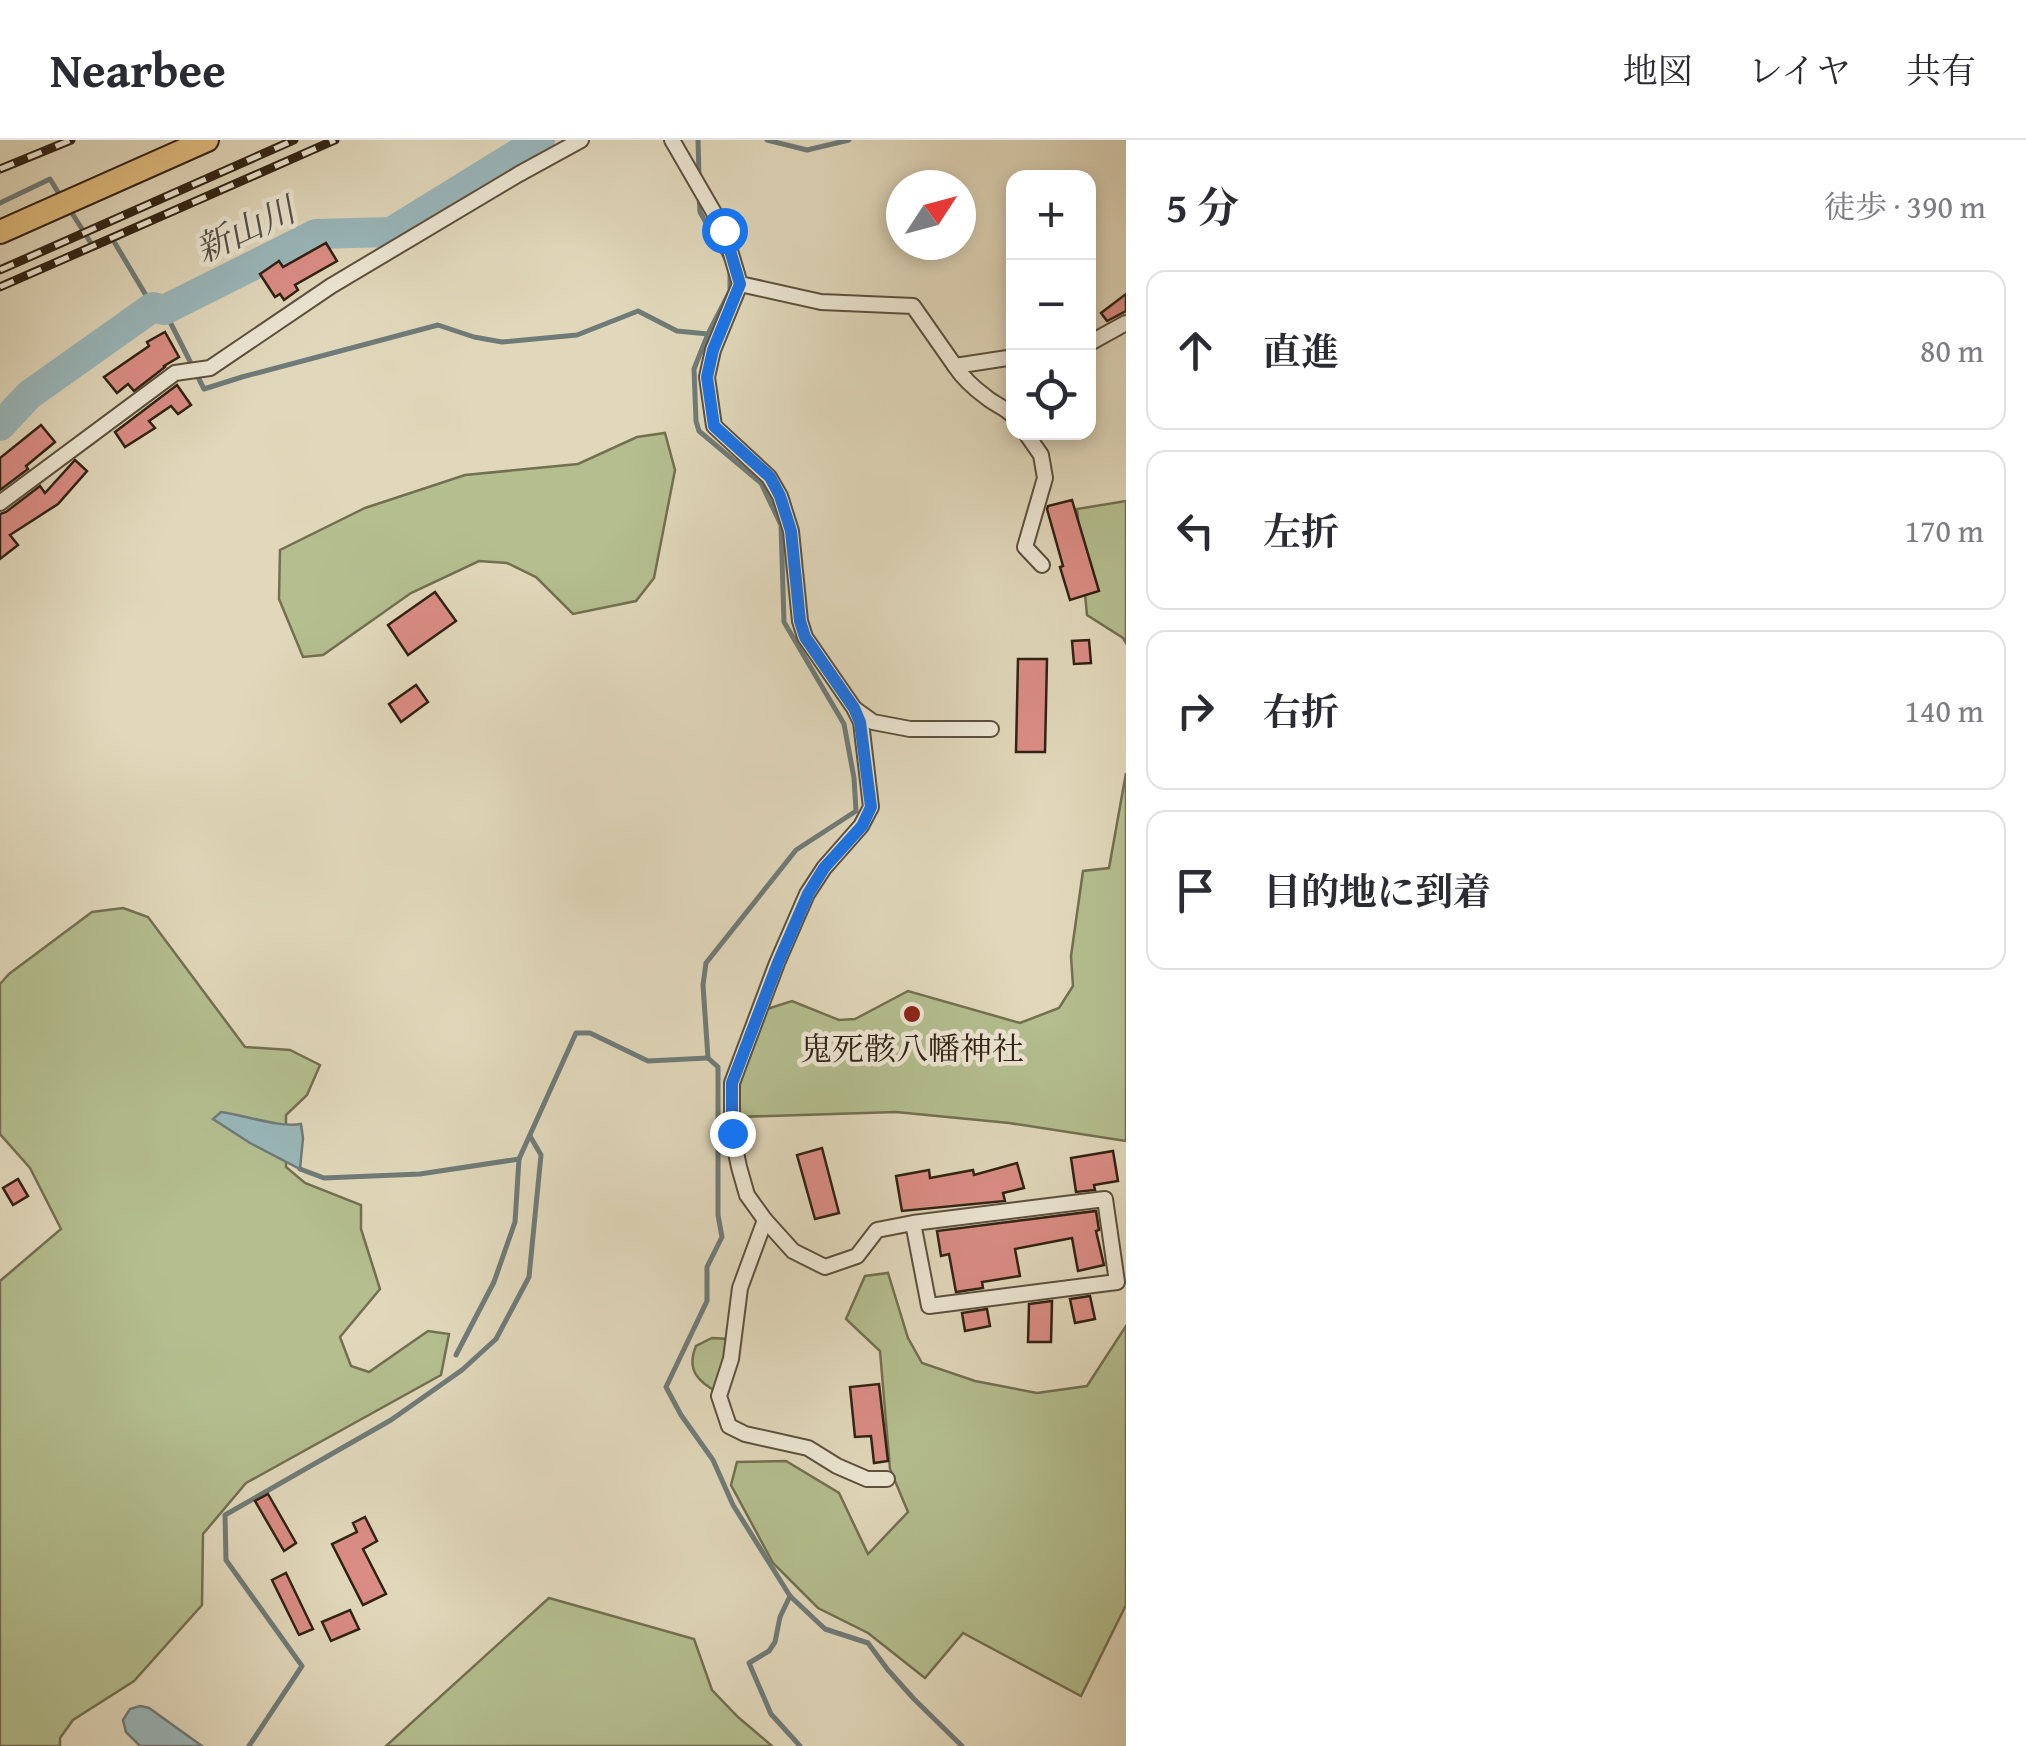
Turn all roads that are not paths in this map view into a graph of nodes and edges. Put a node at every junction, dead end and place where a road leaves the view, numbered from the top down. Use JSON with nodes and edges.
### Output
{"nodes":[{"id":1,"x":207,"y":140,"type":"edge"},
{"id":2,"x":581,"y":140,"type":"edge"},
{"id":3,"x":672,"y":140,"type":"edge"},
{"id":4,"x":0,"y":232,"type":"edge"},
{"id":5,"x":740,"y":284,"type":"junction"},
{"id":6,"x":1126,"y":323,"type":"edge"},
{"id":7,"x":1096,"y":340,"type":"edge"},
{"id":8,"x":1006,"y":358,"type":"edge"},
{"id":9,"x":955,"y":366,"type":"junction"},
{"id":10,"x":1006,"y":409,"type":"edge"},
{"id":11,"x":1031,"y":440,"type":"edge"},
{"id":12,"x":0,"y":503,"type":"edge"},
{"id":13,"x":1042,"y":565,"type":"dead end"},
{"id":14,"x":854,"y":708,"type":"junction"},
{"id":15,"x":992,"y":729,"type":"dead end"},
{"id":16,"x":764,"y":1220,"type":"junction"},
{"id":17,"x":913,"y":1223,"type":"junction"},
{"id":18,"x":886,"y":1478,"type":"dead end"}],
"edges":[{"from":1,"to":4,"type":"highway"},
{"from":2,"to":12,"type":"street"},
{"from":3,"to":5,"type":"street"},
{"from":5,"to":9,"type":"street"},
{"from":5,"to":14,"type":"street"},
{"from":6,"to":7,"type":"street"},
{"from":8,"to":9,"type":"street"},
{"from":9,"to":10,"type":"street"},
{"from":11,"to":13,"type":"street"},
{"from":14,"to":15,"type":"street"},
{"from":14,"to":16,"type":"street"},
{"from":16,"to":17,"type":"street"},
{"from":16,"to":18,"type":"street"},
{"from":17,"to":17,"type":"street"}]}
